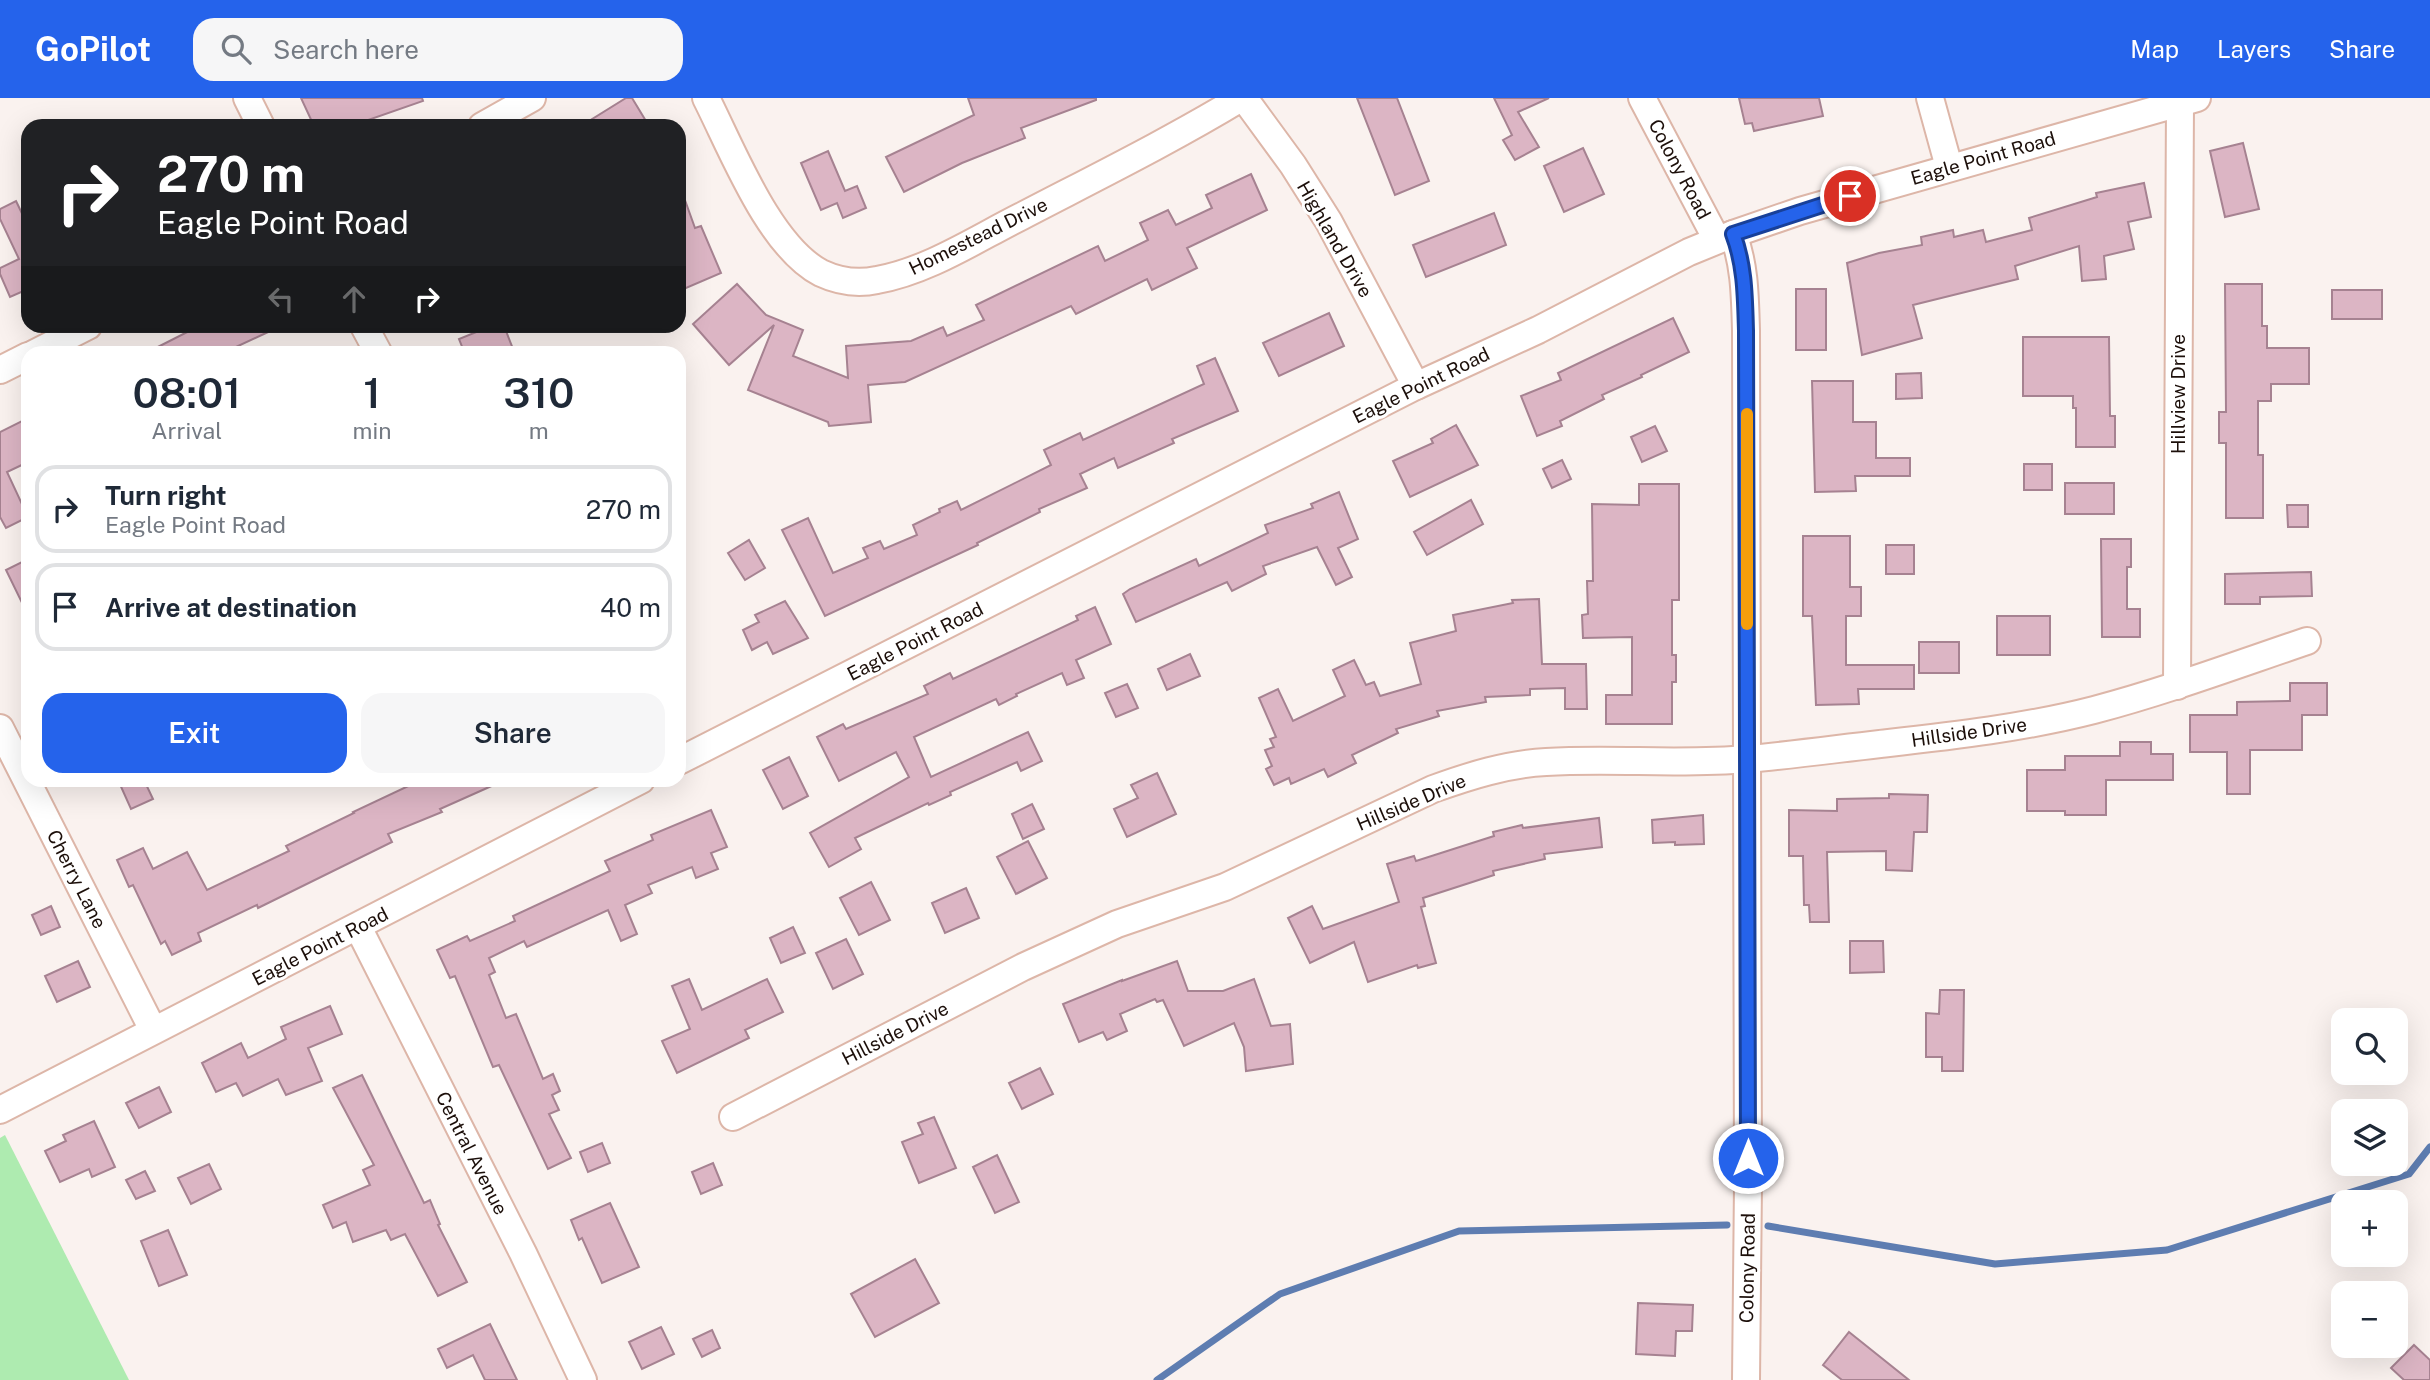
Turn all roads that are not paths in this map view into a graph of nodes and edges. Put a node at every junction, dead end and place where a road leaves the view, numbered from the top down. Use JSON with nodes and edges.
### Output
{"nodes":[{"id":1,"x":247,"y":98,"type":"edge"},
{"id":2,"x":532,"y":98,"type":"edge"},
{"id":3,"x":706,"y":98,"type":"edge"},
{"id":4,"x":1242,"y":98,"type":"edge"},
{"id":5,"x":1643,"y":98,"type":"edge"},
{"id":6,"x":1930,"y":98,"type":"edge"},
{"id":7,"x":2189,"y":100,"type":"edge"},
{"id":8,"x":258,"y":119,"type":"edge"},
{"id":9,"x":494,"y":119,"type":"edge"},
{"id":10,"x":1949,"y":167,"type":"junction"},
{"id":11,"x":1725,"y":237,"type":"junction"},
{"id":12,"x":74,"y":333,"type":"edge"},
{"id":13,"x":49,"y":346,"type":"edge"},
{"id":14,"x":21,"y":360,"type":"edge"},
{"id":15,"x":0,"y":370,"type":"edge"},
{"id":16,"x":1416,"y":386,"type":"junction"},
{"id":17,"x":2306,"y":641,"type":"dead end"},
{"id":18,"x":2177,"y":686,"type":"junction"},
{"id":19,"x":0,"y":728,"type":"edge"},
{"id":20,"x":686,"y":757,"type":"edge"},
{"id":21,"x":1748,"y":759,"type":"junction"},
{"id":22,"x":21,"y":770,"type":"edge"},
{"id":23,"x":30,"y":787,"type":"edge"},
{"id":24,"x":599,"y":790,"type":"edge"},
{"id":25,"x":358,"y":927,"type":"junction"},
{"id":26,"x":153,"y":1031,"type":"junction"},
{"id":27,"x":0,"y":1110,"type":"edge"},
{"id":28,"x":733,"y":1117,"type":"dead end"},
{"id":29,"x":583,"y":1380,"type":"edge"},
{"id":30,"x":1746,"y":1380,"type":"edge"}],
"edges":[{"from":1,"to":8,"type":"street"},
{"from":2,"to":9,"type":"street"},
{"from":3,"to":4,"type":"street","name":"Homestead Drive"},
{"from":4,"to":16,"type":"street","name":"Highland Drive"},
{"from":5,"to":11,"type":"street","name":"Colony Road"},
{"from":6,"to":10,"type":"street"},
{"from":7,"to":10,"type":"street","name":"Eagle Point Road"},
{"from":7,"to":18,"type":"street","name":"Hillview Drive"},
{"from":10,"to":11,"type":"street","name":"Eagle Point Road"},
{"from":11,"to":16,"type":"street","name":"Eagle Point Road"},
{"from":11,"to":21,"type":"street","name":"Colony Road"},
{"from":12,"to":13,"type":"street"},
{"from":14,"to":15,"type":"street"},
{"from":16,"to":20,"type":"street","name":"Eagle Point Road"},
{"from":17,"to":18,"type":"street","name":"Hillside Drive"},
{"from":18,"to":21,"type":"street","name":"Hillside Drive"},
{"from":19,"to":22,"type":"street","name":"Cherry Lane"},
{"from":21,"to":28,"type":"street","name":"Hillside Drive"},
{"from":21,"to":30,"type":"street","name":"Colony Road"},
{"from":23,"to":26,"type":"street","name":"Cherry Lane"},
{"from":24,"to":25,"type":"street","name":"Eagle Point Road"},
{"from":25,"to":26,"type":"street","name":"Eagle Point Road"},
{"from":25,"to":29,"type":"street","name":"Central Avenue"},
{"from":26,"to":27,"type":"street","name":"Eagle Point Road"}]}
